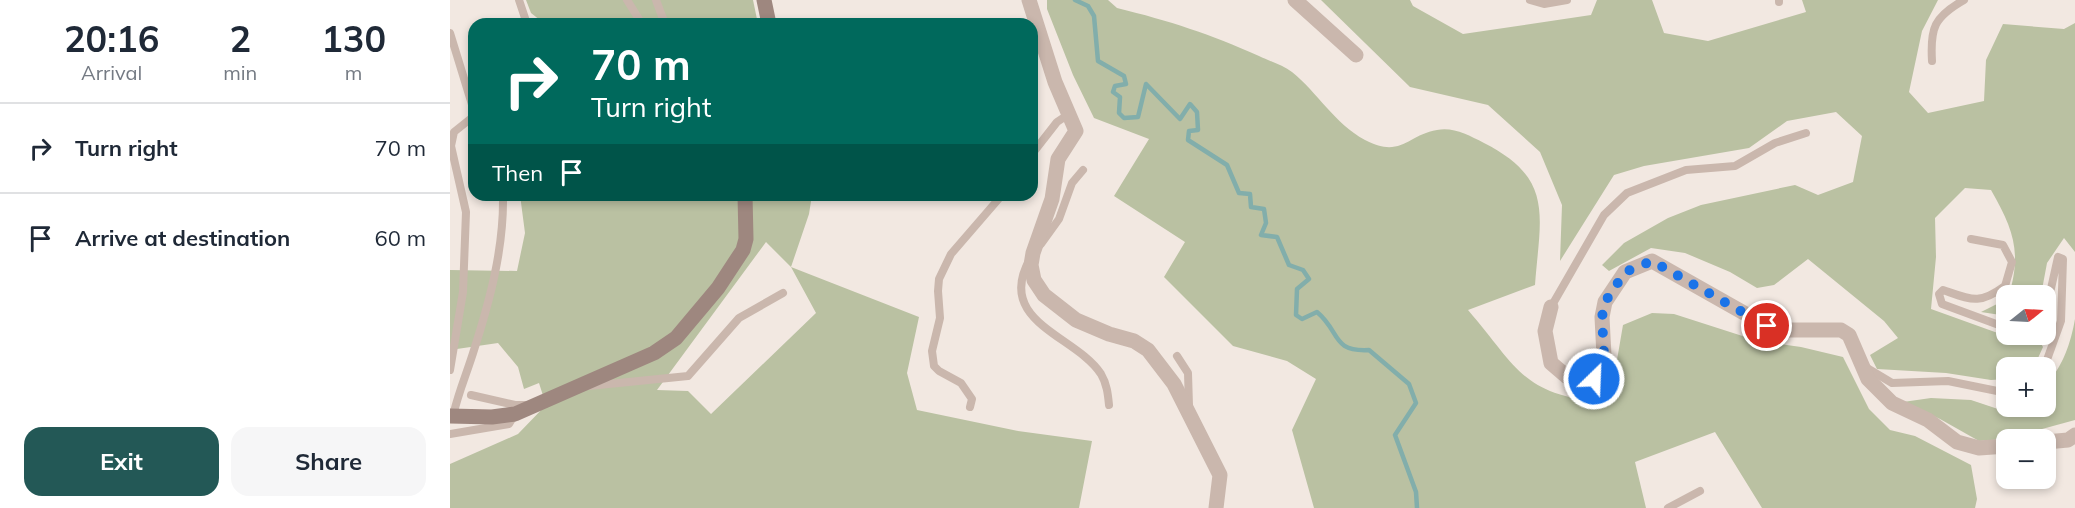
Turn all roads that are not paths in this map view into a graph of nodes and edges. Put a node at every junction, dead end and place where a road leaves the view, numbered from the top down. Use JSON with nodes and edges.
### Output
{"nodes":[{"id":1,"x":519,"y":0,"type":"edge"},
{"id":2,"x":627,"y":0,"type":"edge"},
{"id":3,"x":656,"y":0,"type":"edge"},
{"id":4,"x":764,"y":0,"type":"edge"},
{"id":5,"x":1020,"y":0,"type":"edge"},
{"id":6,"x":1029,"y":0,"type":"edge"},
{"id":7,"x":1295,"y":0,"type":"edge"},
{"id":8,"x":1530,"y":0,"type":"edge"},
{"id":9,"x":1567,"y":0,"type":"edge"},
{"id":10,"x":1964,"y":0,"type":"edge"},
{"id":11,"x":525,"y":18,"type":"edge"},
{"id":12,"x":638,"y":18,"type":"edge"},
{"id":13,"x":663,"y":18,"type":"edge"},
{"id":14,"x":768,"y":18,"type":"edge"},
{"id":15,"x":1029,"y":18,"type":"edge"},
{"id":16,"x":1035,"y":18,"type":"edge"},
{"id":17,"x":1038,"y":28,"type":"edge"},
{"id":18,"x":450,"y":33,"type":"edge"},
{"id":19,"x":1038,"y":38,"type":"edge"},
{"id":20,"x":1356,"y":55,"type":"dead end"},
{"id":21,"x":1047,"y":57,"type":"junction"},
{"id":22,"x":1932,"y":61,"type":"dead end"},
{"id":23,"x":468,"y":92,"type":"edge"},
{"id":24,"x":1071,"y":117,"type":"junction"},
{"id":25,"x":468,"y":121,"type":"edge"},
{"id":26,"x":1806,"y":133,"type":"dead end"},
{"id":27,"x":1038,"y":146,"type":"edge"},
{"id":28,"x":1083,"y":170,"type":"dead end"},
{"id":29,"x":503,"y":201,"type":"edge"},
{"id":30,"x":746,"y":201,"type":"edge"},
{"id":31,"x":997,"y":201,"type":"edge"},
{"id":32,"x":1971,"y":239,"type":"dead end"},
{"id":33,"x":1033,"y":253,"type":"junction"},
{"id":34,"x":2006,"y":285,"type":"edge"},
{"id":35,"x":2052,"y":285,"type":"edge"},
{"id":36,"x":783,"y":293,"type":"dead end"},
{"id":37,"x":1996,"y":293,"type":"edge"},
{"id":38,"x":1551,"y":307,"type":"joint"},
{"id":39,"x":1996,"y":324,"type":"edge"},
{"id":40,"x":2056,"y":335,"type":"edge"},
{"id":41,"x":1177,"y":356,"type":"dead end"},
{"id":42,"x":1860,"y":360,"type":"junction"},
{"id":43,"x":450,"y":370,"type":"edge"},
{"id":44,"x":569,"y":388,"type":"junction"},
{"id":45,"x":1996,"y":391,"type":"edge"},
{"id":46,"x":471,"y":395,"type":"dead end"},
{"id":47,"x":533,"y":405,"type":"junction"},
{"id":48,"x":1109,"y":405,"type":"dead end"},
{"id":49,"x":970,"y":406,"type":"dead end"},
{"id":50,"x":1189,"y":412,"type":"junction"},
{"id":51,"x":515,"y":414,"type":"junction"},
{"id":52,"x":451,"y":416,"type":"edge"},
{"id":53,"x":450,"y":434,"type":"edge"},
{"id":54,"x":2075,"y":435,"type":"edge"},
{"id":55,"x":2056,"y":441,"type":"edge"},
{"id":56,"x":1996,"y":447,"type":"edge"},
{"id":57,"x":1700,"y":491,"type":"dead end"},
{"id":58,"x":1216,"y":508,"type":"edge"},
{"id":59,"x":1668,"y":508,"type":"edge"}],
"edges":[{"from":1,"to":11,"type":"lane"},
{"from":2,"to":12,"type":"lane"},
{"from":3,"to":13,"type":"lane"},
{"from":4,"to":14,"type":"street"},
{"from":5,"to":15,"type":"street"},
{"from":6,"to":16,"type":"street"},
{"from":7,"to":20,"type":"street"},
{"from":8,"to":9,"type":"lane"},
{"from":10,"to":22,"type":"lane"},
{"from":17,"to":21,"type":"street"},
{"from":18,"to":23,"type":"lane"},
{"from":19,"to":21,"type":"street"},
{"from":21,"to":24,"type":"street"},
{"from":24,"to":27,"type":"lane"},
{"from":24,"to":33,"type":"street"},
{"from":25,"to":43,"type":"lane"},
{"from":26,"to":38,"type":"lane"},
{"from":28,"to":33,"type":"lane"},
{"from":29,"to":52,"type":"lane"},
{"from":30,"to":44,"type":"street"},
{"from":31,"to":49,"type":"lane"},
{"from":32,"to":34,"type":"lane"},
{"from":33,"to":48,"type":"lane"},
{"from":33,"to":50,"type":"street"},
{"from":35,"to":40,"type":"lane"},
{"from":36,"to":44,"type":"lane"},
{"from":37,"to":39,"type":"lane"},
{"from":38,"to":42,"type":"street"},
{"from":41,"to":50,"type":"lane"},
{"from":42,"to":45,"type":"lane"},
{"from":42,"to":56,"type":"street"},
{"from":44,"to":47,"type":"street"},
{"from":46,"to":47,"type":"lane"},
{"from":47,"to":51,"type":"street"},
{"from":50,"to":58,"type":"street"},
{"from":51,"to":52,"type":"street"},
{"from":51,"to":53,"type":"lane"},
{"from":54,"to":55,"type":"street"},
{"from":57,"to":59,"type":"lane"}]}
